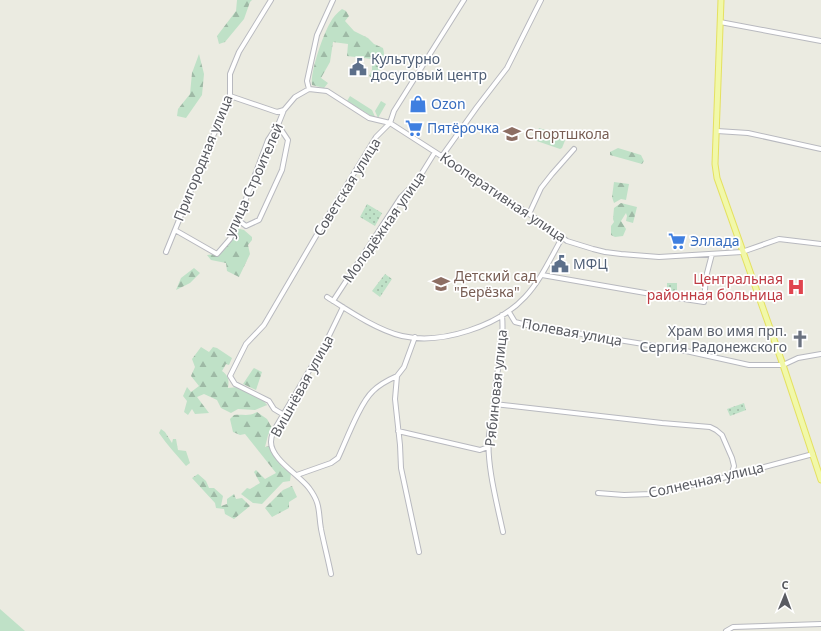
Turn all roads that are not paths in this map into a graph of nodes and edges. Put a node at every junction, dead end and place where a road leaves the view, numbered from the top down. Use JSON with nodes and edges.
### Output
{"nodes":[{"id":1,"x":271,"y":0,"type":"edge"},
{"id":2,"x":333,"y":0,"type":"edge"},
{"id":3,"x":464,"y":0,"type":"edge"},
{"id":4,"x":541,"y":0,"type":"edge"},
{"id":5,"x":721,"y":0,"type":"edge"},
{"id":6,"x":720,"y":22,"type":"junction"},
{"id":7,"x":821,"y":41,"type":"edge"},
{"id":8,"x":309,"y":89,"type":"junction"},
{"id":9,"x":230,"y":96,"type":"junction"},
{"id":10,"x":284,"y":110,"type":"junction"},
{"id":11,"x":390,"y":124,"type":"junction"},
{"id":12,"x":278,"y":125,"type":"junction"},
{"id":13,"x":717,"y":131,"type":"junction"},
{"id":14,"x":821,"y":148,"type":"edge"},
{"id":15,"x":574,"y":149,"type":"dead end"},
{"id":16,"x":435,"y":152,"type":"junction"},
{"id":17,"x":442,"y":156,"type":"junction"},
{"id":18,"x":530,"y":214,"type":"junction"},
{"id":19,"x":238,"y":220,"type":"junction"},
{"id":20,"x":175,"y":230,"type":"junction"},
{"id":21,"x":562,"y":238,"type":"junction"},
{"id":22,"x":821,"y":244,"type":"edge"},
{"id":23,"x":166,"y":252,"type":"dead end"},
{"id":24,"x":742,"y":252,"type":"junction"},
{"id":25,"x":712,"y":254,"type":"junction"},
{"id":26,"x":542,"y":275,"type":"junction"},
{"id":27,"x":327,"y":297,"type":"dead end"},
{"id":28,"x":333,"y":301,"type":"junction"},
{"id":29,"x":343,"y":307,"type":"junction"},
{"id":30,"x":509,"y":312,"type":"junction"},
{"id":31,"x":502,"y":315,"type":"junction"},
{"id":32,"x":415,"y":337,"type":"junction"},
{"id":33,"x":821,"y":354,"type":"edge"},
{"id":34,"x":783,"y":365,"type":"junction"},
{"id":35,"x":397,"y":376,"type":"junction"},
{"id":36,"x":494,"y":404,"type":"junction"},
{"id":37,"x":284,"y":414,"type":"junction"},
{"id":38,"x":398,"y":431,"type":"junction"},
{"id":39,"x":488,"y":447,"type":"junction"},
{"id":40,"x":813,"y":454,"type":"junction"},
{"id":41,"x":297,"y":475,"type":"junction"},
{"id":42,"x":731,"y":476,"type":"junction"},
{"id":43,"x":820,"y":476,"type":"edge"},
{"id":44,"x":598,"y":493,"type":"dead end"},
{"id":45,"x":503,"y":532,"type":"dead end"},
{"id":46,"x":419,"y":552,"type":"dead end"},
{"id":47,"x":331,"y":574,"type":"dead end"},
{"id":48,"x":821,"y":624,"type":"edge"},
{"id":49,"x":726,"y":631,"type":"edge"}],
"edges":[{"from":1,"to":9,"type":"street","name":"Пригородная улица"},
{"from":2,"to":8,"type":"street"},
{"from":3,"to":11,"type":"street","name":"Советская улица"},
{"from":4,"to":17,"type":"street"},
{"from":5,"to":6,"type":"main road"},
{"from":6,"to":7,"type":"street"},
{"from":6,"to":13,"type":"main road"},
{"from":8,"to":10,"type":"street","name":"улица Строителей"},
{"from":8,"to":11,"type":"street","name":"Кооперативная улица"},
{"from":9,"to":10,"type":"street"},
{"from":9,"to":20,"type":"street","name":"Пригородная улица"},
{"from":10,"to":12,"type":"street","name":"улица Строителей"},
{"from":11,"to":16,"type":"street","name":"Кооперативная улица"},
{"from":11,"to":37,"type":"street","name":"Советская улица"},
{"from":12,"to":19,"type":"street","name":"улица Строителей"},
{"from":12,"to":19,"type":"street"},
{"from":13,"to":14,"type":"street"},
{"from":13,"to":24,"type":"main road"},
{"from":15,"to":18,"type":"street"},
{"from":16,"to":17,"type":"street","name":"Кооперативная улица"},
{"from":16,"to":28,"type":"street","name":"Молодёжная улица"},
{"from":17,"to":18,"type":"street","name":"Кооперативная улица"},
{"from":18,"to":21,"type":"street","name":"Кооперативная улица"},
{"from":19,"to":20,"type":"street","name":"улица Строителей"},
{"from":20,"to":23,"type":"street","name":"Пригородная улица"},
{"from":21,"to":25,"type":"street","name":"Кооперативная улица"},
{"from":21,"to":26,"type":"street"},
{"from":22,"to":24,"type":"street","name":"Кооперативная улица"},
{"from":24,"to":25,"type":"street","name":"Кооперативная улица"},
{"from":24,"to":34,"type":"main road"},
{"from":25,"to":26,"type":"street"},
{"from":26,"to":30,"type":"street"},
{"from":27,"to":28,"type":"street"},
{"from":28,"to":29,"type":"street"},
{"from":29,"to":32,"type":"street"},
{"from":29,"to":37,"type":"street","name":"Вишнёвая улица"},
{"from":30,"to":31,"type":"street"},
{"from":30,"to":34,"type":"street","name":"Полевая улица"},
{"from":31,"to":32,"type":"street"},
{"from":31,"to":36,"type":"street","name":"Рябиновая улица"},
{"from":32,"to":35,"type":"street"},
{"from":33,"to":34,"type":"street"},
{"from":34,"to":40,"type":"main road"},
{"from":35,"to":38,"type":"street"},
{"from":35,"to":41,"type":"street"},
{"from":36,"to":39,"type":"street","name":"Рябиновая улица"},
{"from":36,"to":42,"type":"street"},
{"from":37,"to":41,"type":"street","name":"Вишнёвая улица"},
{"from":38,"to":39,"type":"street"},
{"from":38,"to":46,"type":"street"},
{"from":39,"to":45,"type":"street","name":"Рябиновая улица"},
{"from":40,"to":42,"type":"street","name":"Солнечная улица"},
{"from":40,"to":43,"type":"main road"},
{"from":41,"to":47,"type":"street"},
{"from":42,"to":44,"type":"street","name":"Солнечная улица"},
{"from":48,"to":49,"type":"street"}]}
